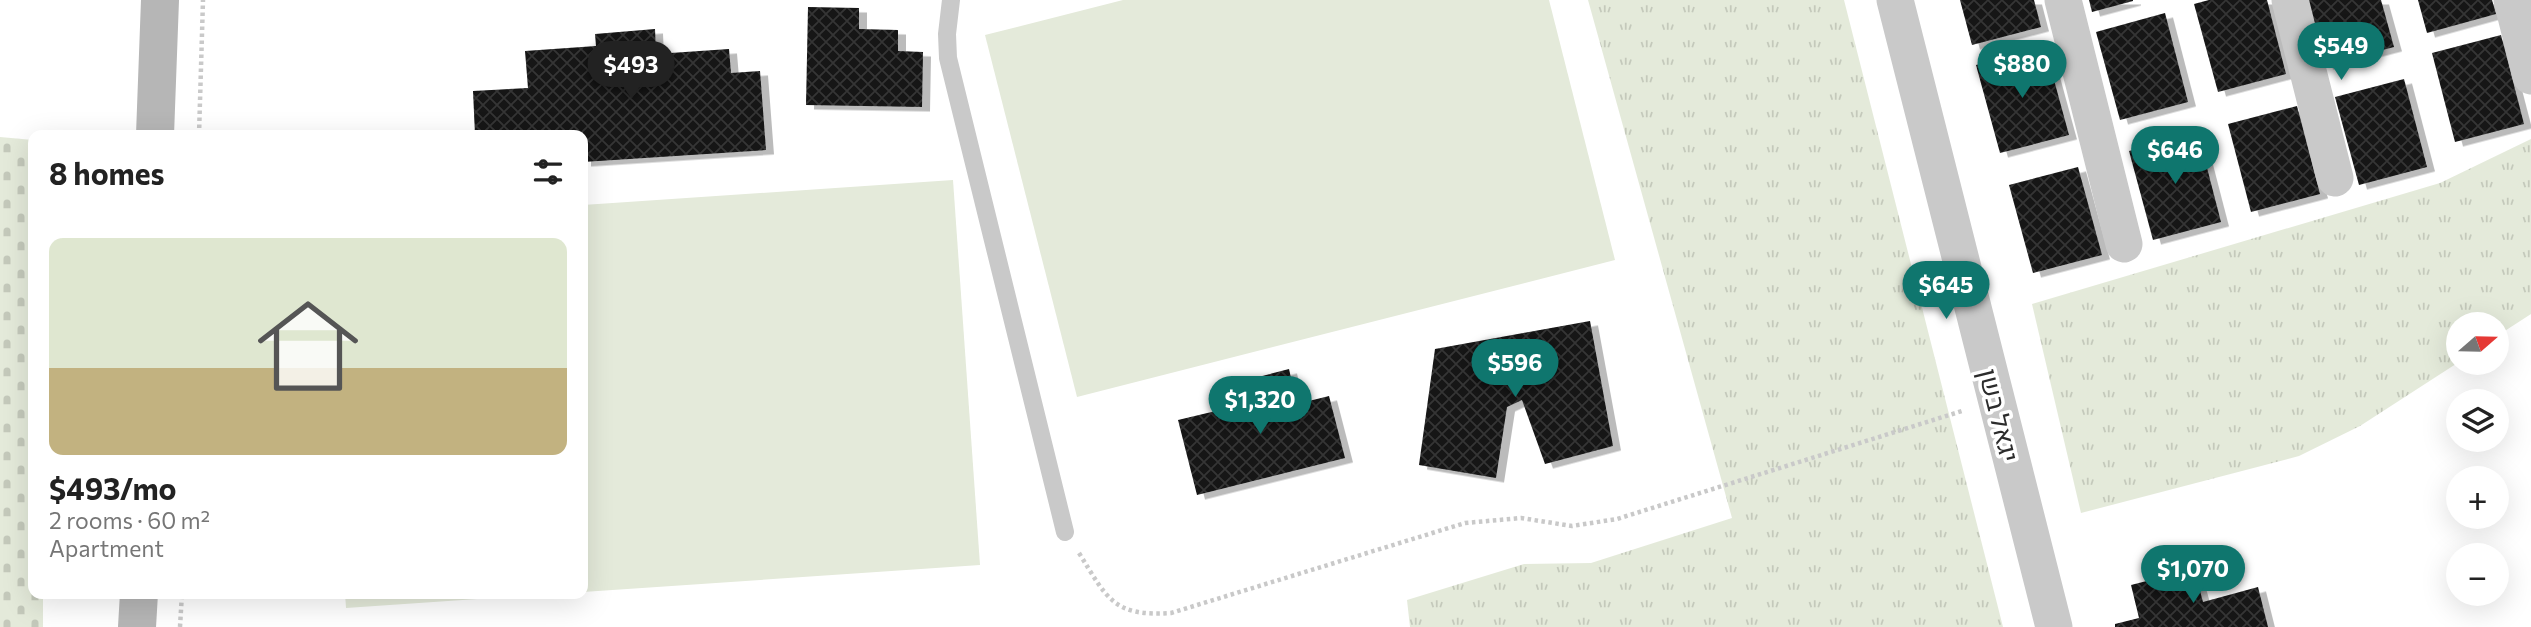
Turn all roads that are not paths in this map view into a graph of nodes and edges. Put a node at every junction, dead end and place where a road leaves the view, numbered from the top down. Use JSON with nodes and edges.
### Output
{"nodes":[{"id":1,"x":160,"y":0,"type":"edge"},
{"id":2,"x":951,"y":0,"type":"edge"},
{"id":3,"x":1895,"y":0,"type":"edge"},
{"id":4,"x":2063,"y":0,"type":"edge"},
{"id":5,"x":2290,"y":0,"type":"edge"},
{"id":6,"x":2512,"y":0,"type":"edge"},
{"id":7,"x":2531,"y":76,"type":"edge"},
{"id":8,"x":155,"y":130,"type":"edge"},
{"id":9,"x":2336,"y":178,"type":"dead end"},
{"id":10,"x":2124,"y":244,"type":"dead end"},
{"id":11,"x":1065,"y":532,"type":"road end"},
{"id":12,"x":139,"y":599,"type":"edge"},
{"id":13,"x":137,"y":627,"type":"edge"},
{"id":14,"x":2054,"y":627,"type":"edge"}],
"edges":[{"from":1,"to":8,"type":"main road"},
{"from":2,"to":11,"type":"lane"},
{"from":3,"to":14,"type":"street","name":"יגאל בשן"},
{"from":4,"to":10,"type":"street"},
{"from":5,"to":9,"type":"street"},
{"from":6,"to":7,"type":"street"},
{"from":12,"to":13,"type":"main road"}]}
